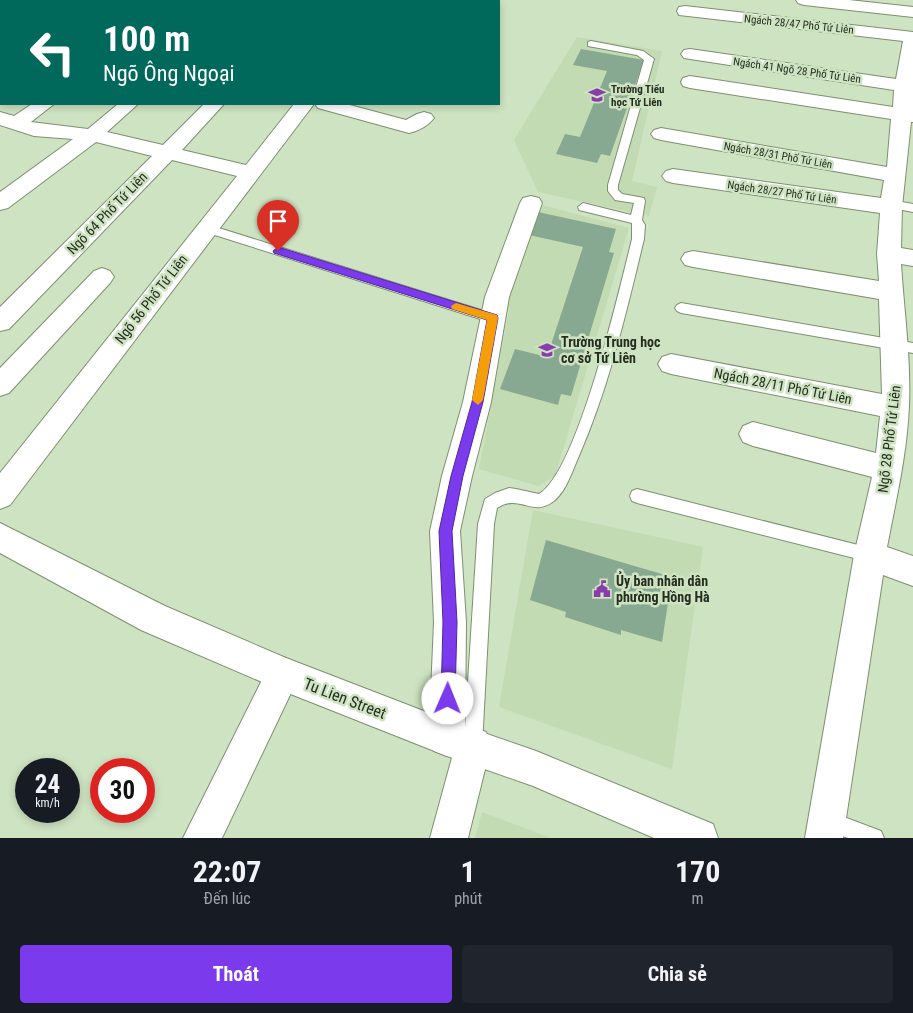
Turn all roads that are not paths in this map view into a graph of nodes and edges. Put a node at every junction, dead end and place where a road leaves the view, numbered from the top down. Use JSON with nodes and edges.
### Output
{"nodes":[{"id":1,"x":804,"y":0,"type":"edge"},
{"id":2,"x":685,"y":11,"type":"dead end"},
{"id":3,"x":913,"y":12,"type":"edge"},
{"id":4,"x":591,"y":44,"type":"dead end"},
{"id":5,"x":912,"y":47,"type":"edge"},
{"id":6,"x":690,"y":54,"type":"dead end"},
{"id":7,"x":690,"y":82,"type":"dead end"},
{"id":8,"x":909,"y":87,"type":"edge"},
{"id":9,"x":42,"y":105,"type":"edge"},
{"id":10,"x":128,"y":105,"type":"edge"},
{"id":11,"x":214,"y":105,"type":"edge"},
{"id":12,"x":303,"y":105,"type":"edge"},
{"id":13,"x":329,"y":105,"type":"edge"},
{"id":14,"x":907,"y":115,"type":"edge"},
{"id":15,"x":424,"y":118,"type":"dead end"},
{"id":16,"x":8,"y":121,"type":"edge"},
{"id":17,"x":661,"y":134,"type":"dead end"},
{"id":18,"x":92,"y":135,"type":"junction"},
{"id":19,"x":168,"y":152,"type":"junction"},
{"id":20,"x":902,"y":171,"type":"edge"},
{"id":21,"x":249,"y":172,"type":"junction"},
{"id":22,"x":673,"y":176,"type":"dead end"},
{"id":23,"x":0,"y":203,"type":"edge"},
{"id":24,"x":531,"y":203,"type":"dead end"},
{"id":25,"x":898,"y":206,"type":"edge"},
{"id":26,"x":583,"y":207,"type":"dead end"},
{"id":27,"x":636,"y":220,"type":"junction"},
{"id":28,"x":206,"y":228,"type":"junction"},
{"id":29,"x":901,"y":256,"type":"edge"},
{"id":30,"x":693,"y":259,"type":"dead end"},
{"id":31,"x":102,"y":277,"type":"dead end"},
{"id":32,"x":890,"y":292,"type":"junction"},
{"id":33,"x":682,"y":308,"type":"dead end"},
{"id":34,"x":493,"y":318,"type":"junction"},
{"id":35,"x":0,"y":322,"type":"edge"},
{"id":36,"x":904,"y":346,"type":"edge"},
{"id":37,"x":671,"y":364,"type":"dead end"},
{"id":38,"x":0,"y":385,"type":"edge"},
{"id":39,"x":895,"y":408,"type":"junction"},
{"id":40,"x":753,"y":434,"type":"dead end"},
{"id":41,"x":888,"y":470,"type":"junction"},
{"id":42,"x":0,"y":496,"type":"edge"},
{"id":43,"x":638,"y":496,"type":"dead end"},
{"id":44,"x":0,"y":537,"type":"edge"},
{"id":45,"x":870,"y":555,"type":"junction"},
{"id":46,"x":913,"y":570,"type":"edge"},
{"id":47,"x":283,"y":674,"type":"junction"},
{"id":48,"x":460,"y":742,"type":"junction"},
{"id":49,"x":826,"y":829,"type":"edge"},
{"id":50,"x":202,"y":838,"type":"edge"},
{"id":51,"x":449,"y":838,"type":"edge"},
{"id":52,"x":699,"y":838,"type":"edge"},
{"id":53,"x":874,"y":838,"type":"edge"}],
"edges":[{"from":1,"to":3,"type":"street"},
{"from":2,"to":5,"type":"street","name":"Ngách 28/47 Phố Tứ Liên"},
{"from":4,"to":27,"type":"lane"},
{"from":5,"to":8,"type":"street","name":"Ngõ 28 Phố Tứ Liên"},
{"from":6,"to":8,"type":"street","name":"Ngách 41 Ngõ 28 Phố Tứ Liên"},
{"from":7,"to":14,"type":"street"},
{"from":8,"to":14,"type":"street","name":"Ngõ 28 Phố Tứ Liên"},
{"from":9,"to":16,"type":"street"},
{"from":10,"to":18,"type":"street"},
{"from":11,"to":19,"type":"street","name":"Ngõ 64 Phố Tứ Liên"},
{"from":12,"to":21,"type":"street","name":"Ngõ 56 Phố Tứ Liên"},
{"from":13,"to":15,"type":"street"},
{"from":14,"to":20,"type":"street","name":"Ngõ 28 Phố Tứ Liên"},
{"from":16,"to":18,"type":"street"},
{"from":17,"to":20,"type":"street","name":"Ngách 28/31 Phố Tứ Liên"},
{"from":18,"to":19,"type":"street"},
{"from":18,"to":23,"type":"street"},
{"from":19,"to":21,"type":"street"},
{"from":19,"to":35,"type":"street","name":"Ngõ 64 Phố Tứ Liên"},
{"from":20,"to":25,"type":"street","name":"Ngõ 28 Phố Tứ Liên"},
{"from":21,"to":28,"type":"street","name":"Ngõ 56 Phố Tứ Liên"},
{"from":22,"to":25,"type":"street","name":"Ngách 28/27 Phố Tứ Liên"},
{"from":24,"to":34,"type":"street"},
{"from":25,"to":29,"type":"street","name":"Ngõ 28 Phố Tứ Liên"},
{"from":26,"to":27,"type":"lane"},
{"from":27,"to":48,"type":"lane"},
{"from":28,"to":34,"type":"lane"},
{"from":28,"to":42,"type":"street","name":"Ngõ 56 Phố Tứ Liên"},
{"from":29,"to":32,"type":"street","name":"Ngõ 28 Phố Tứ Liên"},
{"from":30,"to":32,"type":"street"},
{"from":31,"to":38,"type":"street"},
{"from":32,"to":36,"type":"street","name":"Ngõ 28 Phố Tứ Liên"},
{"from":33,"to":36,"type":"lane"},
{"from":34,"to":48,"type":"street"},
{"from":36,"to":39,"type":"street","name":"Ngõ 28 Phố Tứ Liên"},
{"from":37,"to":39,"type":"street","name":"Ngách 28/11 Phố Tứ Liên"},
{"from":39,"to":41,"type":"street","name":"Ngõ 28 Phố Tứ Liên"},
{"from":40,"to":41,"type":"street"},
{"from":41,"to":45,"type":"street","name":"Ngõ 28 Phố Tứ Liên"},
{"from":43,"to":45,"type":"lane"},
{"from":44,"to":47,"type":"street","name":"Tu Lien Street"},
{"from":45,"to":46,"type":"street"},
{"from":45,"to":49,"type":"street","name":"Ngõ 28 Phố Tứ Liên"},
{"from":47,"to":48,"type":"street","name":"Tu Lien Street"},
{"from":47,"to":50,"type":"street"},
{"from":48,"to":51,"type":"street"},
{"from":48,"to":52,"type":"street","name":"Tu Lien Street"},
{"from":49,"to":53,"type":"lane"}]}
